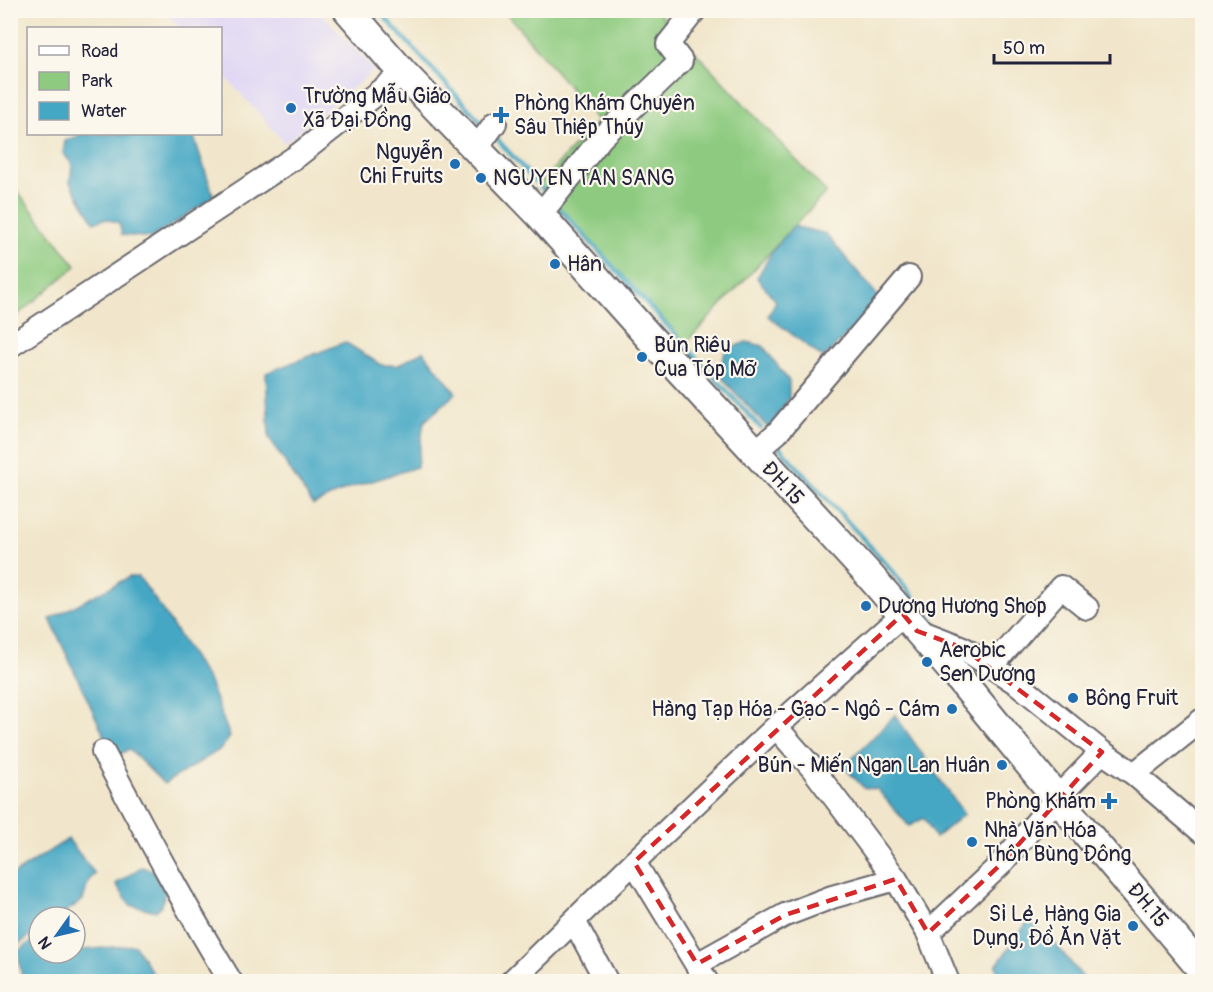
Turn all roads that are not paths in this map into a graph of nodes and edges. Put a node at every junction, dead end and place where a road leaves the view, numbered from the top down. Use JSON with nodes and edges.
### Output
{"nodes":[{"id":1,"x":348,"y":10,"type":"edge"},
{"id":2,"x":695,"y":10,"type":"edge"},
{"id":3,"x":403,"y":73,"type":"junction"},
{"id":4,"x":495,"y":123,"type":"dead end"},
{"id":5,"x":476,"y":149,"type":"junction"},
{"id":6,"x":540,"y":215,"type":"junction"},
{"id":7,"x":909,"y":277,"type":"dead end"},
{"id":8,"x":10,"y":346,"type":"edge"},
{"id":9,"x":755,"y":452,"type":"junction"},
{"id":10,"x":1087,"y":608,"type":"dead end"},
{"id":11,"x":910,"y":622,"type":"junction"},
{"id":12,"x":991,"y":667,"type":"junction"},
{"id":13,"x":1203,"y":720,"type":"edge"},
{"id":14,"x":776,"y":728,"type":"junction"},
{"id":15,"x":103,"y":752,"type":"dead end"},
{"id":16,"x":1102,"y":752,"type":"junction"},
{"id":17,"x":1134,"y":774,"type":"junction"},
{"id":18,"x":1057,"y":798,"type":"junction"},
{"id":19,"x":1203,"y":832,"type":"edge"},
{"id":20,"x":634,"y":862,"type":"junction"},
{"id":21,"x":896,"y":879,"type":"junction"},
{"id":22,"x":574,"y":921,"type":"junction"},
{"id":23,"x":928,"y":933,"type":"junction"},
{"id":24,"x":1203,"y":970,"type":"edge"},
{"id":25,"x":702,"y":973,"type":"edge"},
{"id":26,"x":231,"y":981,"type":"edge"},
{"id":27,"x":511,"y":981,"type":"edge"},
{"id":28,"x":607,"y":981,"type":"edge"},
{"id":29,"x":948,"y":981,"type":"edge"}],
"edges":[{"from":1,"to":3,"type":"main road","name":"ĐH.15","number":"ĐH.15"},
{"from":2,"to":6,"type":"street"},
{"from":3,"to":5,"type":"main road","name":"ĐH.15","number":"ĐH.15"},
{"from":3,"to":8,"type":"street"},
{"from":4,"to":5,"type":"street"},
{"from":5,"to":6,"type":"main road","name":"ĐH.15","number":"ĐH.15"},
{"from":6,"to":9,"type":"main road","name":"ĐH.15","number":"ĐH.15"},
{"from":7,"to":9,"type":"street"},
{"from":9,"to":11,"type":"main road","name":"ĐH.15","number":"ĐH.15"},
{"from":10,"to":12,"type":"street"},
{"from":11,"to":12,"type":"street"},
{"from":11,"to":14,"type":"street"},
{"from":11,"to":18,"type":"main road","name":"ĐH.15","number":"ĐH.15"},
{"from":12,"to":16,"type":"street"},
{"from":13,"to":17,"type":"street"},
{"from":14,"to":20,"type":"street"},
{"from":14,"to":21,"type":"street"},
{"from":15,"to":26,"type":"street"},
{"from":16,"to":17,"type":"street"},
{"from":16,"to":18,"type":"street"},
{"from":17,"to":19,"type":"street"},
{"from":18,"to":23,"type":"street"},
{"from":18,"to":24,"type":"main road","name":"ĐH.15","number":"ĐH.15"},
{"from":20,"to":22,"type":"street"},
{"from":20,"to":25,"type":"street"},
{"from":21,"to":23,"type":"street"},
{"from":21,"to":25,"type":"street"},
{"from":22,"to":27,"type":"street"},
{"from":22,"to":28,"type":"street"},
{"from":23,"to":29,"type":"street"}]}
